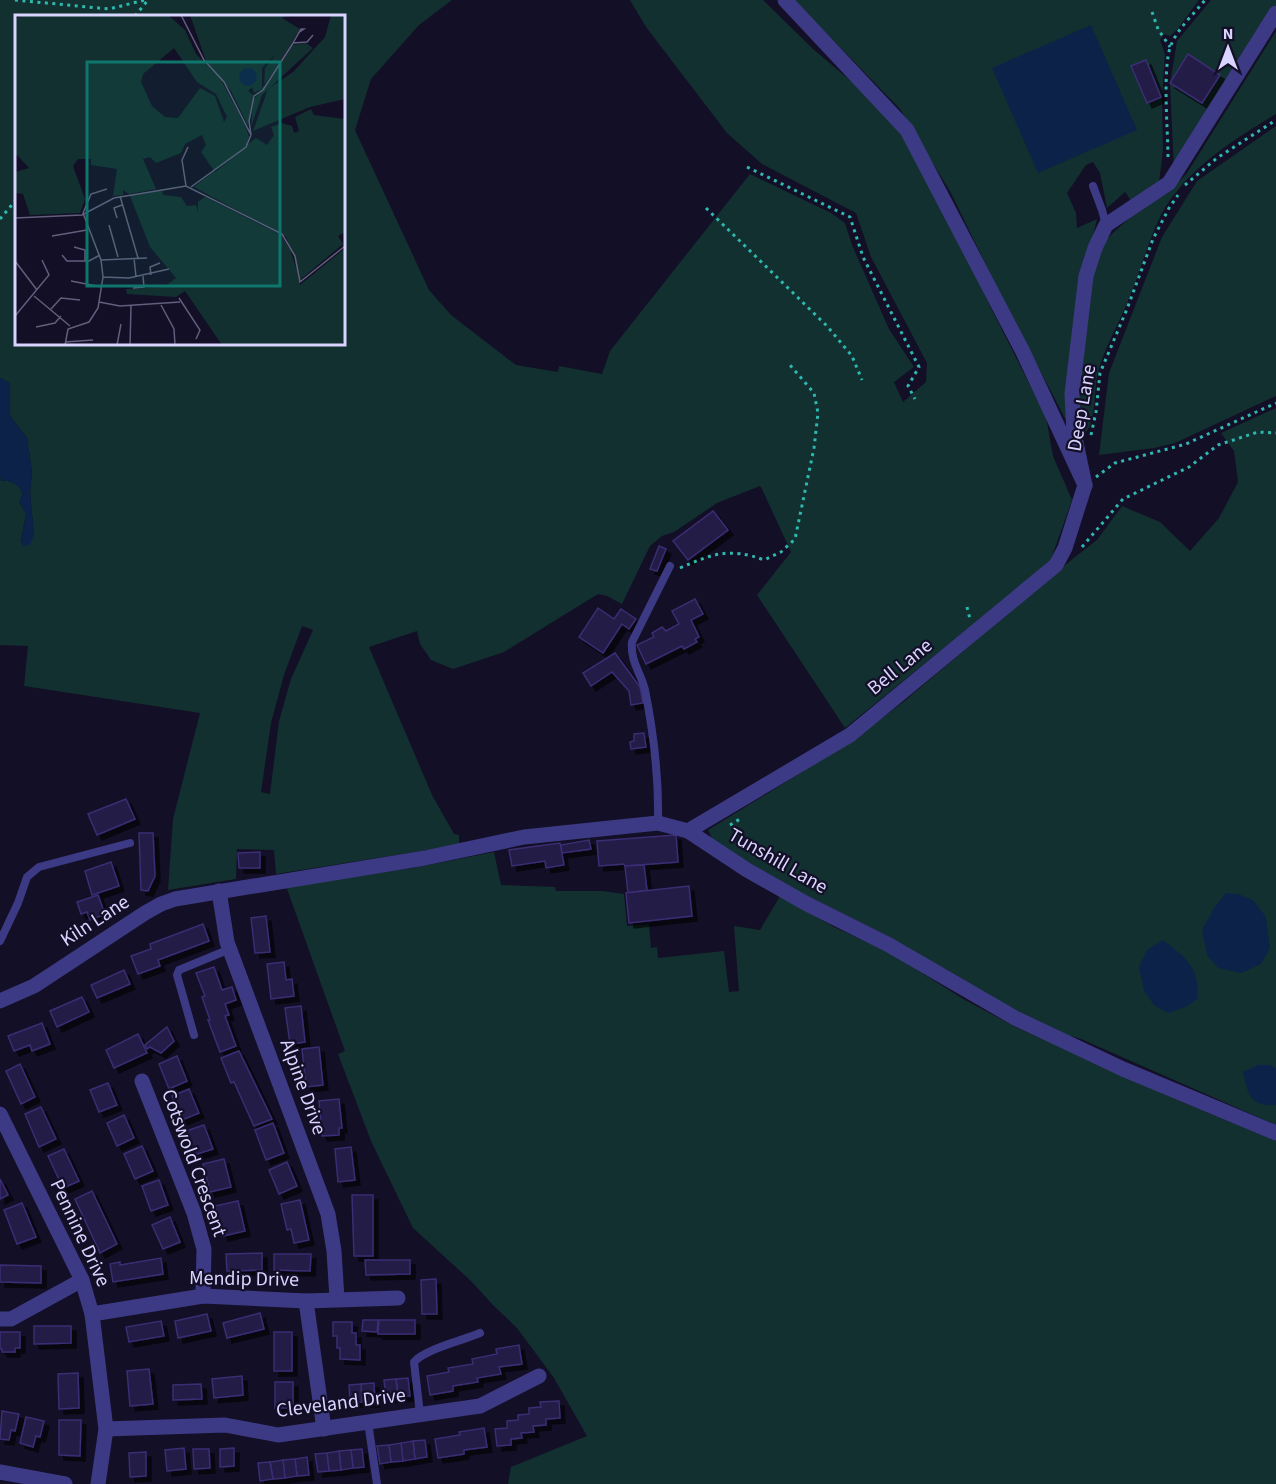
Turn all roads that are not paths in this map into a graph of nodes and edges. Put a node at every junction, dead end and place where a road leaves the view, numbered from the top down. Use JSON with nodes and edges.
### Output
{"nodes":[{"id":1,"x":785,"y":0,"type":"edge"},
{"id":2,"x":1276,"y":13,"type":"edge"},
{"id":3,"x":1093,"y":186,"type":"dead end"},
{"id":4,"x":1106,"y":225,"type":"junction"},
{"id":5,"x":1085,"y":485,"type":"junction"},
{"id":6,"x":668,"y":570,"type":"road end"},
{"id":7,"x":658,"y":823,"type":"junction"},
{"id":8,"x":688,"y":831,"type":"junction"},
{"id":9,"x":130,"y":843,"type":"dead end"},
{"id":10,"x":219,"y":891,"type":"junction"},
{"id":11,"x":0,"y":941,"type":"edge"},
{"id":12,"x":230,"y":949,"type":"junction"},
{"id":13,"x":0,"y":1001,"type":"edge"},
{"id":14,"x":194,"y":1035,"type":"dead end"},
{"id":15,"x":142,"y":1081,"type":"dead end"},
{"id":16,"x":0,"y":1114,"type":"edge"},
{"id":17,"x":1276,"y":1133,"type":"edge"},
{"id":18,"x":82,"y":1280,"type":"junction"},
{"id":19,"x":203,"y":1296,"type":"junction"},
{"id":20,"x":398,"y":1298,"type":"dead end"},
{"id":21,"x":337,"y":1299,"type":"junction"},
{"id":22,"x":306,"y":1301,"type":"junction"},
{"id":23,"x":92,"y":1314,"type":"junction"},
{"id":24,"x":0,"y":1319,"type":"edge"},
{"id":25,"x":480,"y":1334,"type":"dead end"},
{"id":26,"x":540,"y":1376,"type":"dead end"},
{"id":27,"x":420,"y":1414,"type":"junction"},
{"id":28,"x":368,"y":1422,"type":"junction"},
{"id":29,"x":106,"y":1429,"type":"junction"},
{"id":30,"x":324,"y":1429,"type":"junction"},
{"id":31,"x":0,"y":1472,"type":"edge"},
{"id":32,"x":65,"y":1484,"type":"edge"},
{"id":33,"x":98,"y":1484,"type":"edge"},
{"id":34,"x":377,"y":1484,"type":"edge"}],
"edges":[{"from":1,"to":5,"type":"street"},
{"from":2,"to":4,"type":"street"},
{"from":3,"to":4,"type":"lane"},
{"from":4,"to":5,"type":"street"},
{"from":5,"to":8,"type":"street","name":"Bell Lane"},
{"from":6,"to":7,"type":"lane"},
{"from":7,"to":8,"type":"street","name":"Tunshill Lane"},
{"from":7,"to":10,"type":"street","name":"Tunshill Lane"},
{"from":8,"to":17,"type":"street","name":"Tunshill Lane"},
{"from":9,"to":11,"type":"lane"},
{"from":10,"to":12,"type":"street","name":"Alpine Drive"},
{"from":10,"to":13,"type":"street","name":"Kiln Lane"},
{"from":12,"to":14,"type":"lane"},
{"from":12,"to":21,"type":"street","name":"Alpine Drive"},
{"from":15,"to":19,"type":"street","name":"Cotswold Crescent"},
{"from":16,"to":18,"type":"street","name":"Pennine Drive"},
{"from":18,"to":23,"type":"street","name":"Pennine Drive"},
{"from":18,"to":24,"type":"street"},
{"from":19,"to":22,"type":"street","name":"Mendip Drive"},
{"from":19,"to":23,"type":"street","name":"Mendip Drive"},
{"from":20,"to":21,"type":"street","name":"Mendip Drive"},
{"from":21,"to":22,"type":"street","name":"Mendip Drive"},
{"from":22,"to":30,"type":"street"},
{"from":23,"to":29,"type":"street","name":"Pennine Drive"},
{"from":25,"to":27,"type":"lane"},
{"from":26,"to":27,"type":"street","name":"Cleveland Drive"},
{"from":27,"to":28,"type":"street","name":"Cleveland Drive"},
{"from":28,"to":30,"type":"street","name":"Cleveland Drive"},
{"from":28,"to":34,"type":"lane"},
{"from":29,"to":30,"type":"street","name":"Cleveland Drive"},
{"from":29,"to":33,"type":"street","name":"Pennine Drive"},
{"from":31,"to":32,"type":"street"}]}
